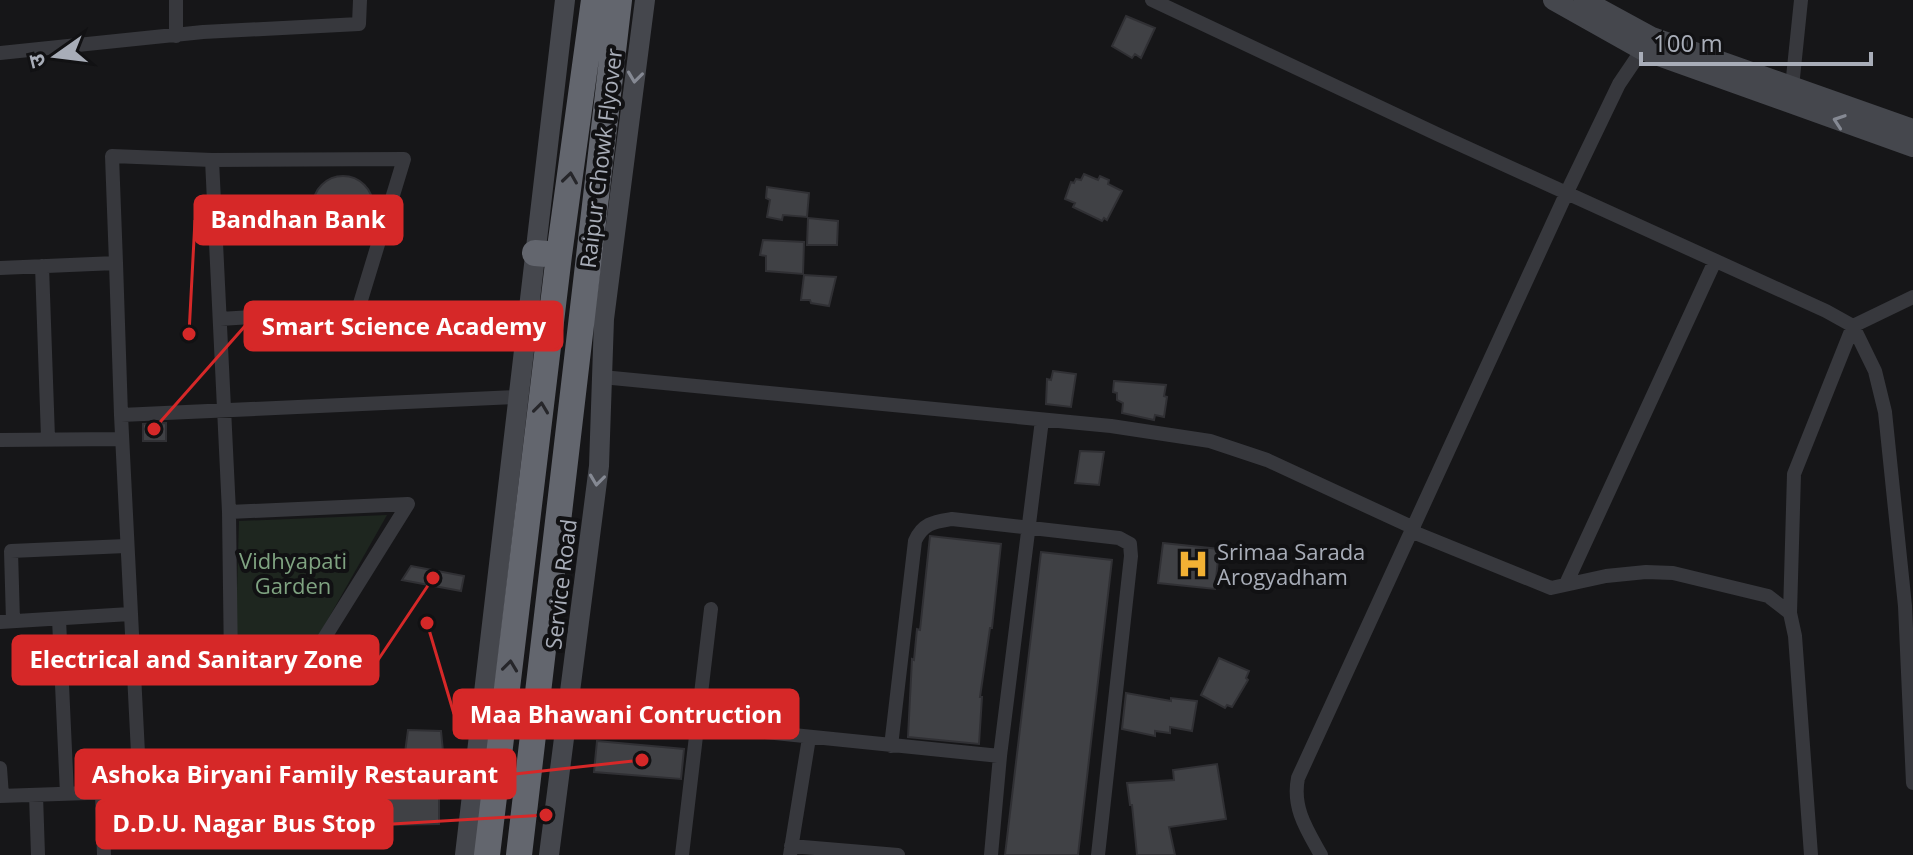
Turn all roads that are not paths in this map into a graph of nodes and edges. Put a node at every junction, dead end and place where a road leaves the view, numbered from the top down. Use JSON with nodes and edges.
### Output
{"nodes":[{"id":1,"x":176,"y":0,"type":"edge"},
{"id":2,"x":360,"y":0,"type":"edge"},
{"id":3,"x":565,"y":0,"type":"edge"},
{"id":4,"x":594,"y":0,"type":"edge"},
{"id":5,"x":619,"y":0,"type":"edge"},
{"id":6,"x":645,"y":0,"type":"edge"},
{"id":7,"x":1152,"y":0,"type":"edge"},
{"id":8,"x":1553,"y":0,"type":"edge"},
{"id":9,"x":1584,"y":0,"type":"edge"},
{"id":10,"x":1801,"y":0,"type":"edge"},
{"id":11,"x":176,"y":36,"type":"junction"},
{"id":12,"x":1642,"y":50,"type":"junction"},
{"id":13,"x":0,"y":53,"type":"edge"},
{"id":14,"x":599,"y":59,"type":"junction"},
{"id":15,"x":1792,"y":87,"type":"junction"},
{"id":16,"x":1913,"y":129,"type":"edge"},
{"id":17,"x":1913,"y":147,"type":"edge"},
{"id":18,"x":212,"y":160,"type":"junction"},
{"id":19,"x":1567,"y":192,"type":"junction"},
{"id":20,"x":547,"y":254,"type":"junction"},
{"id":21,"x":1715,"y":261,"type":"junction"},
{"id":22,"x":116,"y":263,"type":"junction"},
{"id":23,"x":42,"y":266,"type":"junction"},
{"id":24,"x":0,"y":268,"type":"edge"},
{"id":25,"x":1913,"y":297,"type":"edge"},
{"id":26,"x":592,"y":318,"type":"junction"},
{"id":27,"x":220,"y":319,"type":"junction"},
{"id":28,"x":1853,"y":326,"type":"junction"},
{"id":29,"x":602,"y":377,"type":"junction"},
{"id":30,"x":518,"y":397,"type":"junction"},
{"id":31,"x":225,"y":409,"type":"junction"},
{"id":32,"x":121,"y":415,"type":"junction"},
{"id":33,"x":1042,"y":420,"type":"junction"},
{"id":34,"x":48,"y":438,"type":"junction"},
{"id":35,"x":122,"y":439,"type":"junction"},
{"id":36,"x":0,"y":440,"type":"edge"},
{"id":37,"x":229,"y":512,"type":"junction"},
{"id":38,"x":1029,"y":527,"type":"junction"},
{"id":39,"x":1414,"y":530,"type":"junction"},
{"id":40,"x":126,"y":546,"type":"junction"},
{"id":41,"x":1566,"y":584,"type":"junction"},
{"id":42,"x":1909,"y":604,"type":"edge"},
{"id":43,"x":711,"y":609,"type":"dead end"},
{"id":44,"x":1790,"y":613,"type":"junction"},
{"id":45,"x":130,"y":614,"type":"junction"},
{"id":46,"x":59,"y":619,"type":"junction"},
{"id":47,"x":6,"y":621,"type":"edge"},
{"id":48,"x":231,"y":665,"type":"junction"},
{"id":49,"x":134,"y":670,"type":"junction"},
{"id":50,"x":568,"y":712,"type":"junction"},
{"id":51,"x":696,"y":726,"type":"junction"},
{"id":52,"x":809,"y":738,"type":"junction"},
{"id":53,"x":891,"y":746,"type":"junction"},
{"id":54,"x":1000,"y":756,"type":"junction"},
{"id":55,"x":0,"y":768,"type":"edge"},
{"id":56,"x":474,"y":780,"type":"junction"},
{"id":57,"x":1913,"y":783,"type":"edge"},
{"id":58,"x":140,"y":793,"type":"junction"},
{"id":59,"x":67,"y":794,"type":"junction"},
{"id":60,"x":102,"y":794,"type":"junction"},
{"id":61,"x":36,"y":795,"type":"junction"},
{"id":62,"x":1,"y":796,"type":"edge"},
{"id":63,"x":791,"y":850,"type":"edge"},
{"id":64,"x":38,"y":855,"type":"edge"},
{"id":65,"x":104,"y":855,"type":"edge"},
{"id":66,"x":465,"y":855,"type":"edge"},
{"id":67,"x":487,"y":855,"type":"edge"},
{"id":68,"x":519,"y":855,"type":"edge"},
{"id":69,"x":549,"y":855,"type":"edge"},
{"id":70,"x":682,"y":855,"type":"edge"},
{"id":71,"x":898,"y":855,"type":"edge"},
{"id":72,"x":991,"y":855,"type":"edge"},
{"id":73,"x":1098,"y":855,"type":"edge"},
{"id":74,"x":1321,"y":855,"type":"edge"},
{"id":75,"x":1811,"y":855,"type":"edge"}],
"edges":[{"from":1,"to":11,"type":"street"},
{"from":2,"to":11,"type":"street"},
{"from":3,"to":20,"type":"street"},
{"from":4,"to":14,"type":"highway","name":"Raipur Chowk Flyover"},
{"from":5,"to":14,"type":"highway","name":"Raipur Chowk Flyover"},
{"from":6,"to":26,"type":"street","name":"Service Road","one_way":true},
{"from":7,"to":19,"type":"street"},
{"from":8,"to":12,"type":"street"},
{"from":9,"to":15,"type":"street"},
{"from":10,"to":15,"type":"street"},
{"from":11,"to":13,"type":"street"},
{"from":17,"to":12,"type":"street","one_way":true},
{"from":12,"to":19,"type":"street"},
{"from":20,"to":14,"type":"highway","name":"Raipur Chowk Flyover","one_way":true},
{"from":14,"to":26,"type":"highway","name":"Raipur Chowk Flyover"},
{"from":15,"to":16,"type":"street"},
{"from":18,"to":22,"type":"street"},
{"from":18,"to":27,"type":"street"},
{"from":18,"to":27,"type":"street"},
{"from":19,"to":21,"type":"street"},
{"from":19,"to":39,"type":"street"},
{"from":20,"to":30,"type":"street"},
{"from":67,"to":20,"type":"highway","name":"Raipur Chowk Flyover","one_way":true},
{"from":21,"to":28,"type":"street"},
{"from":21,"to":41,"type":"street"},
{"from":22,"to":23,"type":"street"},
{"from":22,"to":32,"type":"street"},
{"from":23,"to":24,"type":"street"},
{"from":23,"to":34,"type":"street"},
{"from":25,"to":28,"type":"street"},
{"from":26,"to":29,"type":"street","name":"Service Road"},
{"from":26,"to":68,"type":"highway","name":"Raipur Chowk Flyover"},
{"from":27,"to":31,"type":"street"},
{"from":28,"to":42,"type":"street"},
{"from":28,"to":44,"type":"street"},
{"from":29,"to":33,"type":"street"},
{"from":29,"to":50,"type":"street","name":"Service Road","one_way":true},
{"from":30,"to":31,"type":"street"},
{"from":30,"to":56,"type":"street"},
{"from":31,"to":32,"type":"street"},
{"from":31,"to":37,"type":"street"},
{"from":32,"to":35,"type":"street"},
{"from":33,"to":38,"type":"street"},
{"from":33,"to":39,"type":"street"},
{"from":34,"to":35,"type":"street"},
{"from":34,"to":36,"type":"street"},
{"from":35,"to":40,"type":"street"},
{"from":37,"to":48,"type":"street"},
{"from":37,"to":48,"type":"street"},
{"from":38,"to":53,"type":"street"},
{"from":38,"to":54,"type":"street"},
{"from":38,"to":73,"type":"street"},
{"from":39,"to":41,"type":"street"},
{"from":39,"to":74,"type":"street"},
{"from":40,"to":45,"type":"street"},
{"from":40,"to":47,"type":"street"},
{"from":41,"to":44,"type":"street"},
{"from":42,"to":57,"type":"street"},
{"from":43,"to":51,"type":"street"},
{"from":44,"to":75,"type":"street"},
{"from":45,"to":46,"type":"street"},
{"from":45,"to":49,"type":"street"},
{"from":46,"to":47,"type":"street"},
{"from":46,"to":59,"type":"street"},
{"from":48,"to":49,"type":"street"},
{"from":49,"to":58,"type":"street"},
{"from":50,"to":51,"type":"street"},
{"from":50,"to":69,"type":"street","name":"Service Road"},
{"from":51,"to":52,"type":"street"},
{"from":51,"to":70,"type":"street"},
{"from":52,"to":53,"type":"street"},
{"from":52,"to":63,"type":"street"},
{"from":53,"to":54,"type":"street"},
{"from":54,"to":72,"type":"street"},
{"from":55,"to":62,"type":"street"},
{"from":56,"to":58,"type":"street"},
{"from":56,"to":66,"type":"street"},
{"from":58,"to":60,"type":"street"},
{"from":59,"to":60,"type":"street"},
{"from":59,"to":61,"type":"street"},
{"from":60,"to":65,"type":"street"},
{"from":61,"to":62,"type":"street"},
{"from":61,"to":64,"type":"street"},
{"from":63,"to":71,"type":"street"}]}
